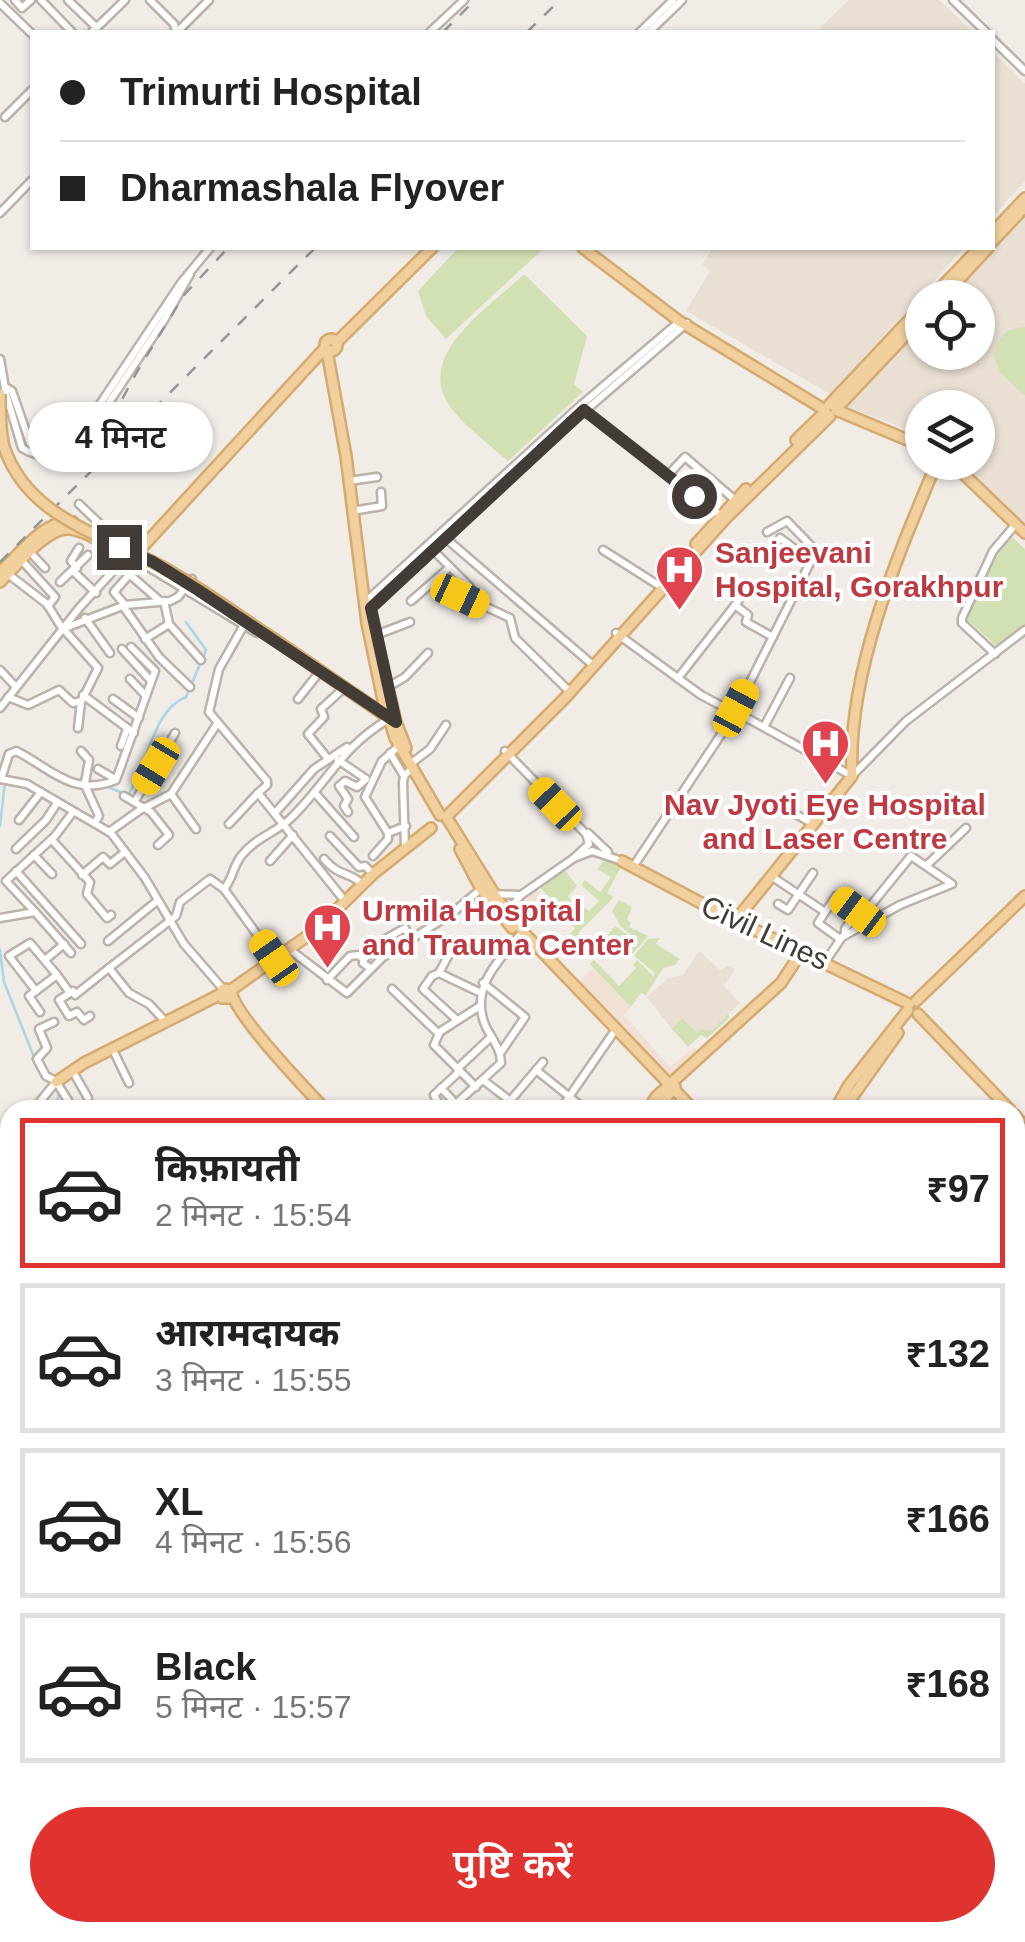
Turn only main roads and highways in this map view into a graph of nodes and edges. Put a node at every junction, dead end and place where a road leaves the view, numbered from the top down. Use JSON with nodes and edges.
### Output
{"nodes":[{"id":1,"x":1025,"y":198,"type":"edge"},
{"id":2,"x":1025,"y":207,"type":"edge"},
{"id":3,"x":995,"y":230,"type":"edge"},
{"id":4,"x":995,"y":240,"type":"edge"},
{"id":5,"x":427,"y":250,"type":"edge"},
{"id":6,"x":589,"y":250,"type":"edge"},
{"id":7,"x":977,"y":250,"type":"edge"},
{"id":8,"x":985,"y":250,"type":"edge"},
{"id":9,"x":948,"y":280,"type":"edge"},
{"id":10,"x":958,"y":280,"type":"edge"},
{"id":11,"x":905,"y":325,"type":"edge"},
{"id":12,"x":905,"y":335,"type":"edge"},
{"id":13,"x":330,"y":345,"type":"junction"},
{"id":14,"x":3,"y":391,"type":"edge"},
{"id":15,"x":830,"y":410,"type":"junction"},
{"id":16,"x":905,"y":439,"type":"edge"},
{"id":17,"x":929,"y":480,"type":"edge"},
{"id":18,"x":970,"y":480,"type":"edge"},
{"id":19,"x":723,"y":517,"type":"junction"},
{"id":20,"x":1025,"y":533,"type":"edge"},
{"id":21,"x":4,"y":573,"type":"edge"},
{"id":22,"x":0,"y":582,"type":"edge"},
{"id":23,"x":368,"y":605,"type":"junction"},
{"id":24,"x":618,"y":635,"type":"junction"},
{"id":25,"x":363,"y":698,"type":"junction"},
{"id":26,"x":387,"y":699,"type":"junction"},
{"id":27,"x":391,"y":720,"type":"junction"},
{"id":28,"x":409,"y":769,"type":"junction"},
{"id":29,"x":444,"y":817,"type":"junction"},
{"id":30,"x":622,"y":861,"type":"road end"},
{"id":31,"x":488,"y":890,"type":"junction"},
{"id":32,"x":1025,"y":899,"type":"edge"},
{"id":33,"x":736,"y":920,"type":"junction"},
{"id":34,"x":804,"y":951,"type":"junction"},
{"id":35,"x":566,"y":978,"type":"junction"},
{"id":36,"x":226,"y":993,"type":"junction"},
{"id":37,"x":915,"y":1008,"type":"junction"},
{"id":38,"x":56,"y":1082,"type":"road end"},
{"id":39,"x":670,"y":1088,"type":"junction"},
{"id":40,"x":317,"y":1100,"type":"edge"},
{"id":41,"x":660,"y":1100,"type":"edge"},
{"id":42,"x":681,"y":1100,"type":"edge"},
{"id":43,"x":841,"y":1100,"type":"edge"},
{"id":44,"x":850,"y":1100,"type":"edge"},
{"id":45,"x":999,"y":1100,"type":"edge"}],
"edges":[{"from":1,"to":3,"type":"main road"},
{"from":2,"to":4,"type":"main road"},
{"from":5,"to":13,"type":"main road"},
{"from":6,"to":15,"type":"main road"},
{"from":7,"to":9,"type":"main road"},
{"from":8,"to":10,"type":"main road"},
{"from":11,"to":15,"type":"main road"},
{"from":12,"to":15,"type":"main road"},
{"from":13,"to":21,"type":"main road"},
{"from":13,"to":21,"type":"main road"},
{"from":13,"to":23,"type":"main road"},
{"from":14,"to":25,"type":"main road","bridge":true},
{"from":15,"to":16,"type":"main road"},
{"from":15,"to":19,"type":"main road"},
{"from":15,"to":19,"type":"main road"},
{"from":17,"to":33,"type":"main road"},
{"from":18,"to":20,"type":"main road"},
{"from":19,"to":24,"type":"main road"},
{"from":19,"to":24,"type":"main road"},
{"from":21,"to":22,"type":"main road"},
{"from":23,"to":26,"type":"main road"},
{"from":23,"to":26,"type":"main road"},
{"from":24,"to":29,"type":"main road"},
{"from":25,"to":26,"type":"main road"},
{"from":25,"to":27,"type":"main road"},
{"from":26,"to":27,"type":"main road"},
{"from":27,"to":28,"type":"main road"},
{"from":27,"to":28,"type":"main road"},
{"from":28,"to":29,"type":"main road"},
{"from":29,"to":31,"type":"main road"},
{"from":29,"to":36,"type":"main road"},
{"from":30,"to":33,"type":"main road","name":"Civil Lines"},
{"from":31,"to":35,"type":"main road"},
{"from":31,"to":35,"type":"main road"},
{"from":32,"to":37,"type":"main road"},
{"from":33,"to":34,"type":"main road","name":"Civil Lines"},
{"from":34,"to":37,"type":"main road","name":"Civil Lines"},
{"from":34,"to":39,"type":"main road"},
{"from":35,"to":39,"type":"main road"},
{"from":36,"to":38,"type":"main road"},
{"from":36,"to":40,"type":"main road"},
{"from":37,"to":43,"type":"main road"},
{"from":37,"to":44,"type":"main road"},
{"from":37,"to":45,"type":"main road","name":"Civil Lines"},
{"from":39,"to":41,"type":"main road"},
{"from":39,"to":42,"type":"main road"}]}
